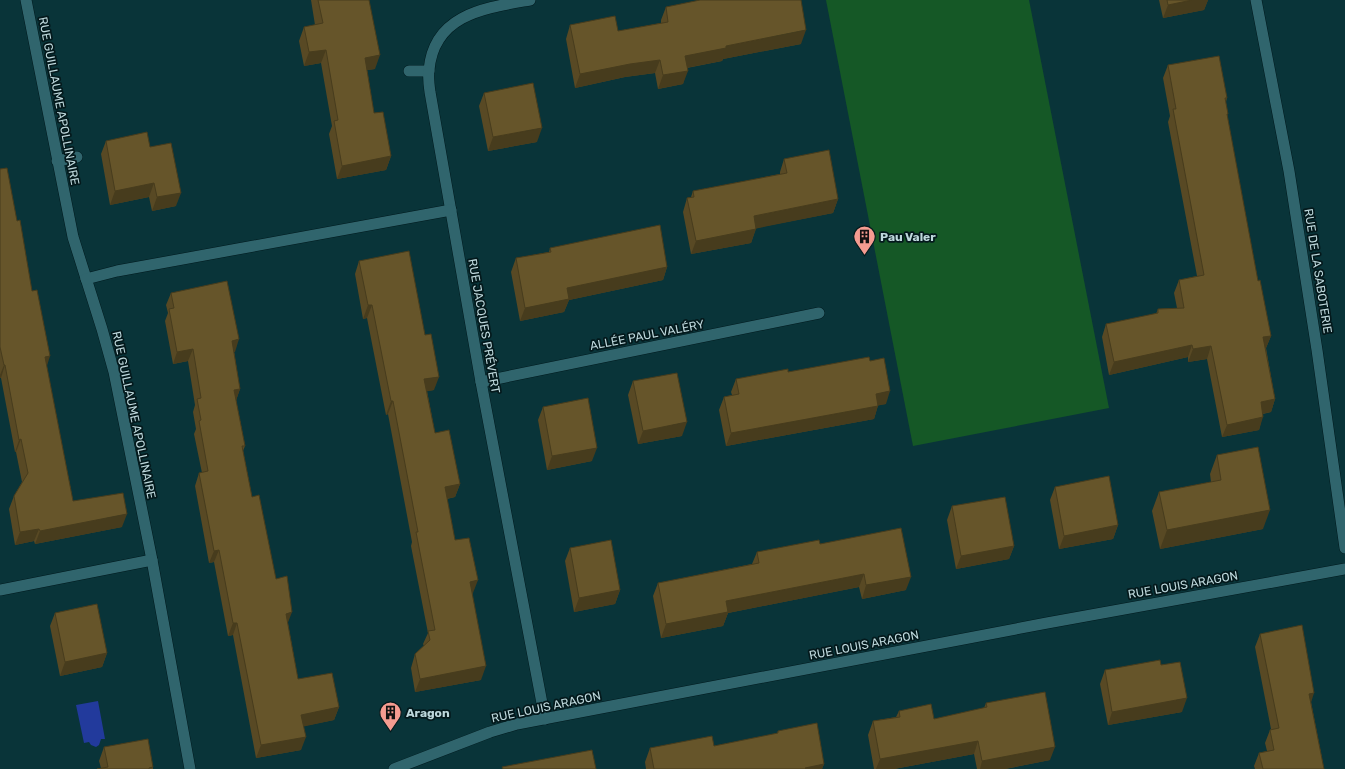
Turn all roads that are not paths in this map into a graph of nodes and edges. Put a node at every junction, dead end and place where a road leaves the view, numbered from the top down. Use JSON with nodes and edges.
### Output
{"nodes":[{"id":1,"x":26,"y":0,"type":"edge"},
{"id":2,"x":530,"y":0,"type":"edge"},
{"id":3,"x":1256,"y":0,"type":"edge"},
{"id":4,"x":409,"y":71,"type":"dead end"},
{"id":5,"x":428,"y":72,"type":"junction"},
{"id":6,"x":77,"y":157,"type":"dead end"},
{"id":7,"x":57,"y":160,"type":"junction"},
{"id":8,"x":451,"y":210,"type":"junction"},
{"id":9,"x":86,"y":279,"type":"junction"},
{"id":10,"x":818,"y":313,"type":"dead end"},
{"id":11,"x":481,"y":382,"type":"junction"},
{"id":12,"x":1345,"y":548,"type":"edge"},
{"id":13,"x":152,"y":560,"type":"junction"},
{"id":14,"x":1345,"y":569,"type":"edge"},
{"id":15,"x":0,"y":590,"type":"edge"},
{"id":16,"x":545,"y":719,"type":"junction"},
{"id":17,"x":190,"y":769,"type":"edge"},
{"id":18,"x":394,"y":769,"type":"edge"}],
"edges":[{"from":1,"to":7,"type":"street","name":"RUE GUILLAUME APOLLINAIRE"},
{"from":2,"to":5,"type":"street","name":"RUE JACQUES PRÉVERT"},
{"from":3,"to":12,"type":"street","name":"RUE DE LA SABOTERIE"},
{"from":4,"to":5,"type":"street"},
{"from":5,"to":8,"type":"street","name":"RUE JACQUES PRÉVERT"},
{"from":6,"to":7,"type":"street"},
{"from":7,"to":9,"type":"street","name":"RUE GUILLAUME APOLLINAIRE"},
{"from":8,"to":9,"type":"street"},
{"from":8,"to":11,"type":"street","name":"RUE JACQUES PRÉVERT"},
{"from":9,"to":13,"type":"street","name":"RUE GUILLAUME APOLLINAIRE"},
{"from":10,"to":11,"type":"street","name":"ALLÉE PAUL VALÉRY"},
{"from":11,"to":16,"type":"street","name":"RUE JACQUES PRÉVERT"},
{"from":13,"to":15,"type":"street"},
{"from":13,"to":17,"type":"street","name":"RUE GUILLAUME APOLLINAIRE"},
{"from":14,"to":16,"type":"street","name":"RUE LOUIS ARAGON"},
{"from":16,"to":18,"type":"street","name":"RUE LOUIS ARAGON"}]}
